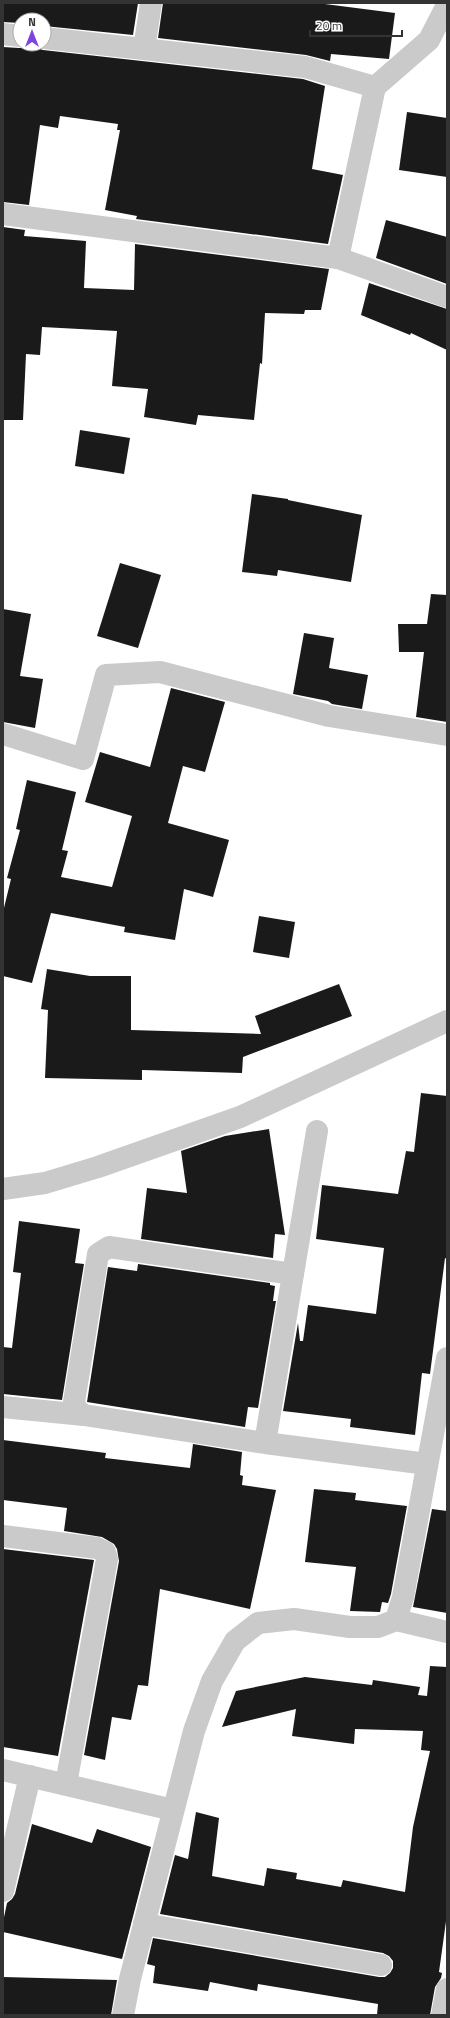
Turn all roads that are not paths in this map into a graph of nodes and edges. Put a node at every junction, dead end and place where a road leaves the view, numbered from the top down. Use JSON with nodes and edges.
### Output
{"nodes":[{"id":1,"x":152,"y":3,"type":"edge"},
{"id":2,"x":447,"y":5,"type":"edge"},
{"id":3,"x":52,"y":39,"type":"edge"},
{"id":4,"x":144,"y":49,"type":"junction"},
{"id":5,"x":375,"y":87,"type":"junction"},
{"id":6,"x":3,"y":214,"type":"edge"},
{"id":7,"x":338,"y":258,"type":"junction"},
{"id":8,"x":447,"y":297,"type":"edge"},
{"id":9,"x":3,"y":734,"type":"edge"},
{"id":10,"x":447,"y":735,"type":"edge"},
{"id":11,"x":447,"y":1021,"type":"edge"},
{"id":12,"x":317,"y":1131,"type":"dead end"},
{"id":13,"x":3,"y":1189,"type":"edge"},
{"id":14,"x":293,"y":1274,"type":"junction"},
{"id":15,"x":447,"y":1358,"type":"edge"},
{"id":16,"x":3,"y":1407,"type":"edge"},
{"id":17,"x":84,"y":1415,"type":"junction"},
{"id":18,"x":265,"y":1443,"type":"junction"},
{"id":19,"x":427,"y":1464,"type":"junction"},
{"id":20,"x":3,"y":1536,"type":"edge"},
{"id":21,"x":396,"y":1620,"type":"junction"},
{"id":22,"x":447,"y":1632,"type":"edge"},
{"id":23,"x":3,"y":1770,"type":"edge"},
{"id":24,"x":30,"y":1776,"type":"junction"},
{"id":25,"x":66,"y":1784,"type":"junction"},
{"id":26,"x":173,"y":1810,"type":"junction"},
{"id":27,"x":3,"y":1891,"type":"edge"},
{"id":28,"x":144,"y":1924,"type":"junction"},
{"id":29,"x":381,"y":1965,"type":"dead end"},
{"id":30,"x":447,"y":1989,"type":"edge"},
{"id":31,"x":123,"y":2015,"type":"edge"},
{"id":32,"x":442,"y":2015,"type":"edge"}],
"edges":[{"from":1,"to":4,"type":"street"},
{"from":2,"to":5,"type":"street"},
{"from":3,"to":4,"type":"street"},
{"from":4,"to":5,"type":"street"},
{"from":5,"to":7,"type":"street"},
{"from":6,"to":7,"type":"street"},
{"from":7,"to":8,"type":"street"},
{"from":9,"to":10,"type":"street"},
{"from":11,"to":13,"type":"street"},
{"from":12,"to":14,"type":"street"},
{"from":14,"to":17,"type":"street"},
{"from":14,"to":18,"type":"street"},
{"from":15,"to":19,"type":"street"},
{"from":16,"to":17,"type":"street"},
{"from":17,"to":18,"type":"street"},
{"from":18,"to":19,"type":"street"},
{"from":19,"to":21,"type":"street"},
{"from":20,"to":25,"type":"street"},
{"from":21,"to":22,"type":"street"},
{"from":21,"to":26,"type":"street"},
{"from":23,"to":24,"type":"street"},
{"from":24,"to":25,"type":"street"},
{"from":24,"to":27,"type":"street"},
{"from":25,"to":26,"type":"street"},
{"from":26,"to":28,"type":"street"},
{"from":28,"to":29,"type":"street"},
{"from":28,"to":31,"type":"street"},
{"from":30,"to":32,"type":"street"}]}
